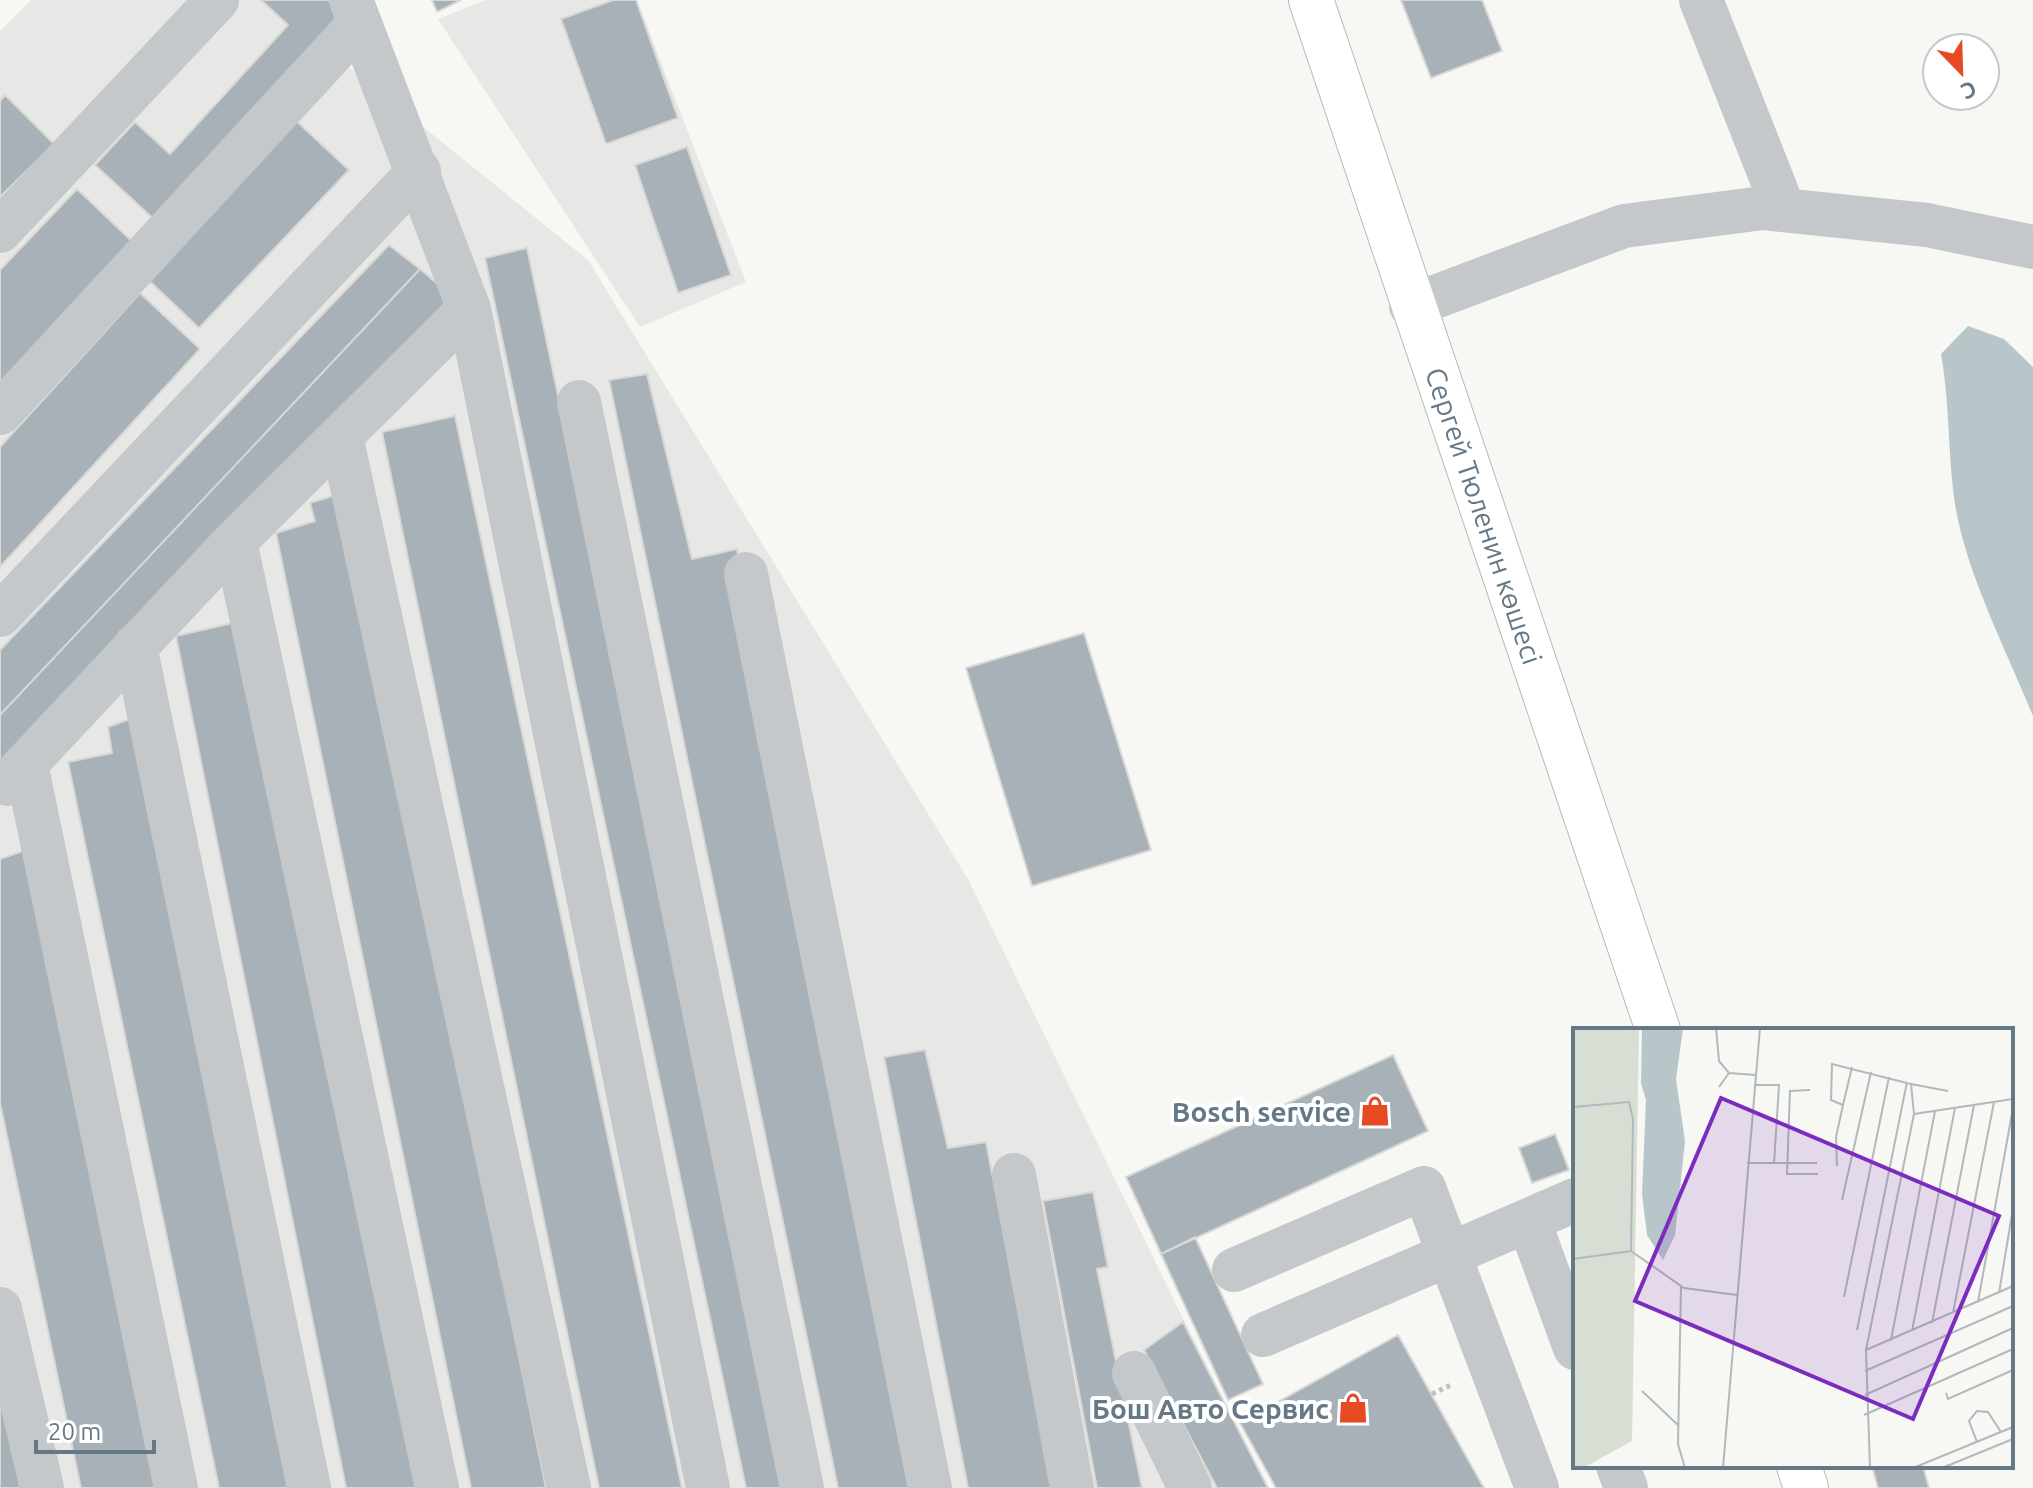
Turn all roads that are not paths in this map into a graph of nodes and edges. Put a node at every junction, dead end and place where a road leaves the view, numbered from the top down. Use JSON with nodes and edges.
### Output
{"nodes":[{"id":1,"x":217,"y":0,"type":"edge"},
{"id":2,"x":1311,"y":0,"type":"edge"},
{"id":3,"x":1701,"y":0,"type":"edge"},
{"id":4,"x":355,"y":11,"type":"edge"},
{"id":5,"x":419,"y":171,"type":"junction"},
{"id":6,"x":1784,"y":210,"type":"junction"},
{"id":7,"x":0,"y":231,"type":"edge"},
{"id":8,"x":2033,"y":247,"type":"edge"},
{"id":9,"x":1411,"y":306,"type":"junction"},
{"id":10,"x":469,"y":309,"type":"junction"},
{"id":11,"x":579,"y":402,"type":"dead end"},
{"id":12,"x":0,"y":413,"type":"edge"},
{"id":13,"x":341,"y":436,"type":"junction"},
{"id":14,"x":235,"y":541,"type":"junction"},
{"id":15,"x":746,"y":574,"type":"dead end"},
{"id":16,"x":0,"y":615,"type":"edge"},
{"id":17,"x":135,"y":646,"type":"junction"},
{"id":18,"x":13,"y":778,"type":"edge"},
{"id":19,"x":1657,"y":1028,"type":"edge"},
{"id":20,"x":1014,"y":1175,"type":"dead end"},
{"id":21,"x":1573,"y":1201,"type":"edge"},
{"id":22,"x":1529,"y":1221,"type":"junction"},
{"id":23,"x":1449,"y":1254,"type":"junction"},
{"id":24,"x":1234,"y":1270,"type":"dead end"},
{"id":25,"x":0,"y":1309,"type":"edge"},
{"id":26,"x":1263,"y":1335,"type":"dead end"},
{"id":27,"x":1573,"y":1342,"type":"edge"},
{"id":28,"x":1134,"y":1373,"type":"dead end"},
{"id":29,"x":1619,"y":1468,"type":"edge"},
{"id":30,"x":1800,"y":1468,"type":"edge"},
{"id":31,"x":42,"y":1488,"type":"edge"},
{"id":32,"x":176,"y":1488,"type":"edge"},
{"id":33,"x":309,"y":1488,"type":"edge"},
{"id":34,"x":437,"y":1488,"type":"edge"},
{"id":35,"x":569,"y":1488,"type":"edge"},
{"id":36,"x":708,"y":1488,"type":"edge"},
{"id":37,"x":802,"y":1488,"type":"edge"},
{"id":38,"x":930,"y":1488,"type":"edge"},
{"id":39,"x":1072,"y":1488,"type":"edge"},
{"id":40,"x":1190,"y":1488,"type":"edge"},
{"id":41,"x":1537,"y":1488,"type":"edge"},
{"id":42,"x":1626,"y":1488,"type":"edge"},
{"id":43,"x":1806,"y":1488,"type":"edge"}],
"edges":[{"from":1,"to":7,"type":"street"},
{"from":2,"to":9,"type":"main road","name":"Сергей Тюленин көшесі"},
{"from":3,"to":6,"type":"street"},
{"from":4,"to":5,"type":"street"},
{"from":4,"to":12,"type":"street"},
{"from":5,"to":10,"type":"street"},
{"from":5,"to":16,"type":"street"},
{"from":6,"to":8,"type":"street"},
{"from":6,"to":9,"type":"street"},
{"from":9,"to":19,"type":"main road","name":"Сергей Тюленин көшесі"},
{"from":10,"to":13,"type":"street"},
{"from":10,"to":36,"type":"street"},
{"from":11,"to":37,"type":"street"},
{"from":13,"to":14,"type":"street"},
{"from":13,"to":35,"type":"street"},
{"from":14,"to":17,"type":"street"},
{"from":14,"to":34,"type":"street"},
{"from":15,"to":38,"type":"street"},
{"from":17,"to":18,"type":"street"},
{"from":17,"to":33,"type":"street"},
{"from":18,"to":32,"type":"street"},
{"from":20,"to":39,"type":"street"},
{"from":21,"to":22,"type":"street"},
{"from":22,"to":23,"type":"street"},
{"from":22,"to":27,"type":"street"},
{"from":23,"to":24,"type":"street"},
{"from":23,"to":26,"type":"street"},
{"from":23,"to":41,"type":"street"},
{"from":25,"to":31,"type":"street"},
{"from":28,"to":40,"type":"street"},
{"from":29,"to":42,"type":"street"},
{"from":30,"to":43,"type":"main road"}]}
